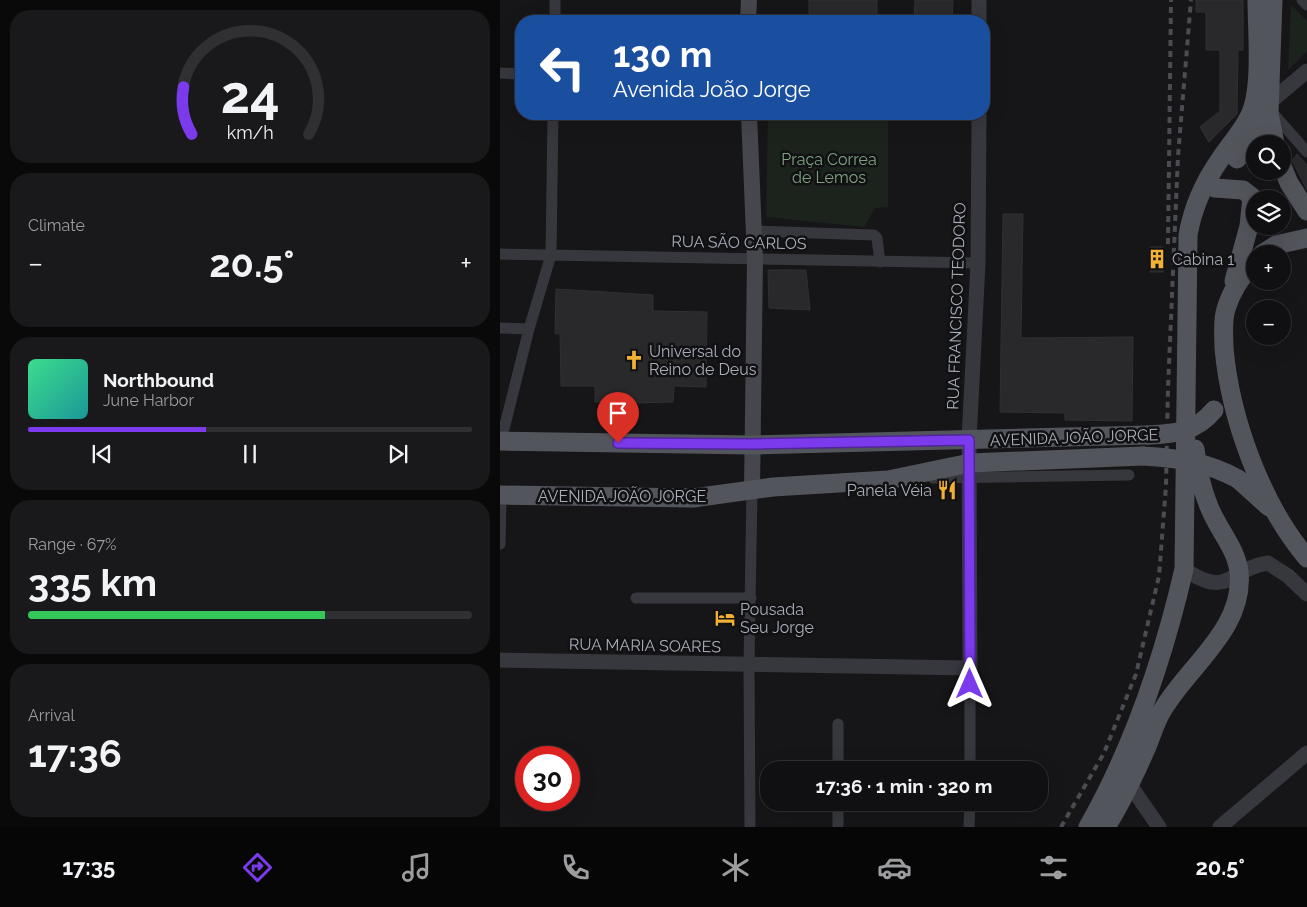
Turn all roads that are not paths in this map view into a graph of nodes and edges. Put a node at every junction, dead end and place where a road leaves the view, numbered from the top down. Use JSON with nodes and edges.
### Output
{"nodes":[{"id":1,"x":555,"y":0,"type":"edge"},
{"id":2,"x":749,"y":0,"type":"edge"},
{"id":3,"x":979,"y":0,"type":"edge"},
{"id":4,"x":1257,"y":0,"type":"edge"},
{"id":5,"x":1274,"y":0,"type":"edge"},
{"id":6,"x":1302,"y":0,"type":"edge"},
{"id":7,"x":1307,"y":5,"type":"edge"},
{"id":8,"x":555,"y":15,"type":"edge"},
{"id":9,"x":748,"y":15,"type":"edge"},
{"id":10,"x":979,"y":15,"type":"edge"},
{"id":11,"x":1307,"y":71,"type":"edge"},
{"id":12,"x":500,"y":73,"type":"edge"},
{"id":13,"x":515,"y":74,"type":"edge"},
{"id":14,"x":1269,"y":108,"type":"junction"},
{"id":15,"x":553,"y":120,"type":"edge"},
{"id":16,"x":749,"y":120,"type":"edge"},
{"id":17,"x":979,"y":120,"type":"edge"},
{"id":18,"x":1274,"y":135,"type":"edge"},
{"id":19,"x":1307,"y":152,"type":"edge"},
{"id":20,"x":1289,"y":180,"type":"edge"},
{"id":21,"x":1215,"y":188,"type":"junction"},
{"id":22,"x":1307,"y":211,"type":"edge"},
{"id":23,"x":754,"y":231,"type":"junction"},
{"id":24,"x":1307,"y":238,"type":"edge"},
{"id":25,"x":1276,"y":245,"type":"edge"},
{"id":26,"x":500,"y":254,"type":"edge"},
{"id":27,"x":551,"y":254,"type":"junction"},
{"id":28,"x":755,"y":259,"type":"junction"},
{"id":29,"x":880,"y":262,"type":"junction"},
{"id":30,"x":978,"y":263,"type":"junction"},
{"id":31,"x":1246,"y":273,"type":"edge"},
{"id":32,"x":1226,"y":310,"type":"junction"},
{"id":33,"x":500,"y":328,"type":"edge"},
{"id":34,"x":529,"y":329,"type":"junction"},
{"id":35,"x":1227,"y":377,"type":"junction"},
{"id":36,"x":969,"y":440,"type":"junction"},
{"id":37,"x":500,"y":441,"type":"edge"},
{"id":38,"x":752,"y":452,"type":"junction"},
{"id":39,"x":970,"y":470,"type":"junction"},
{"id":40,"x":1128,"y":475,"type":"dead end"},
{"id":41,"x":773,"y":487,"type":"junction"},
{"id":42,"x":752,"y":490,"type":"junction"},
{"id":43,"x":501,"y":495,"type":"edge"},
{"id":44,"x":1277,"y":515,"type":"junction"},
{"id":45,"x":500,"y":544,"type":"edge"},
{"id":46,"x":1307,"y":558,"type":"edge"},
{"id":47,"x":1184,"y":570,"type":"junction"},
{"id":48,"x":1240,"y":575,"type":"junction"},
{"id":49,"x":1307,"y":594,"type":"edge"},
{"id":50,"x":636,"y":598,"type":"dead end"},
{"id":51,"x":751,"y":598,"type":"junction"},
{"id":52,"x":500,"y":660,"type":"edge"},
{"id":53,"x":749,"y":665,"type":"junction"},
{"id":54,"x":970,"y":668,"type":"junction"},
{"id":55,"x":838,"y":724,"type":"dead end"},
{"id":56,"x":1307,"y":753,"type":"edge"},
{"id":57,"x":838,"y":761,"type":"edge"},
{"id":58,"x":970,"y":761,"type":"edge"},
{"id":59,"x":1130,"y":786,"type":"junction"},
{"id":60,"x":838,"y":811,"type":"edge"},
{"id":61,"x":970,"y":811,"type":"edge"},
{"id":62,"x":750,"y":827,"type":"edge"},
{"id":63,"x":838,"y":827,"type":"edge"},
{"id":64,"x":969,"y":827,"type":"edge"},
{"id":65,"x":1088,"y":827,"type":"edge"},
{"id":66,"x":1106,"y":827,"type":"edge"},
{"id":67,"x":1159,"y":827,"type":"edge"},
{"id":68,"x":1220,"y":827,"type":"edge"}],
"edges":[{"from":1,"to":8,"type":"street"},
{"from":2,"to":9,"type":"main road"},
{"from":3,"to":10,"type":"street"},
{"from":4,"to":47,"type":"main road"},
{"from":5,"to":14,"type":"main road"},
{"from":6,"to":7,"type":"street"},
{"from":11,"to":14,"type":"street"},
{"from":12,"to":13,"type":"street"},
{"from":14,"to":18,"type":"main road"},
{"from":14,"to":19,"type":"street"},
{"from":14,"to":21,"type":"main road"},
{"from":15,"to":27,"type":"street"},
{"from":16,"to":23,"type":"main road"},
{"from":17,"to":30,"type":"street","name":"RUA FRANCISCO TEODORO"},
{"from":20,"to":22,"type":"main road"},
{"from":21,"to":32,"type":"main road"},
{"from":21,"to":48,"type":"main road"},
{"from":23,"to":28,"type":"main road"},
{"from":23,"to":29,"type":"street"},
{"from":24,"to":25,"type":"main road"},
{"from":26,"to":27,"type":"street","name":"RUA SÃO CARLOS"},
{"from":27,"to":28,"type":"street","name":"RUA SÃO CARLOS"},
{"from":27,"to":34,"type":"street"},
{"from":28,"to":29,"type":"street","name":"RUA SÃO CARLOS"},
{"from":28,"to":38,"type":"main road"},
{"from":29,"to":30,"type":"street","name":"RUA SÃO CARLOS"},
{"from":30,"to":36,"type":"street","name":"RUA FRANCISCO TEODORO"},
{"from":31,"to":32,"type":"main road"},
{"from":32,"to":35,"type":"main road"},
{"from":33,"to":34,"type":"street"},
{"from":34,"to":37,"type":"street"},
{"from":35,"to":36,"type":"main road","name":"AVENIDA JOÃO JORGE","bridge":true},
{"from":35,"to":44,"type":"main road"},
{"from":36,"to":38,"type":"main road","name":"AVENIDA JOÃO JORGE"},
{"from":36,"to":39,"type":"street","name":"RUA FRANCISCO TEODORO"},
{"from":37,"to":38,"type":"main road","name":"AVENIDA JOÃO JORGE"},
{"from":38,"to":41,"type":"main road"},
{"from":38,"to":42,"type":"main road"},
{"from":39,"to":40,"type":"street","name":"AVENIDA JOÃO JORGE"},
{"from":39,"to":41,"type":"main road","name":"AVENIDA JOÃO JORGE"},
{"from":39,"to":44,"type":"main road","name":"AVENIDA JOÃO JORGE","bridge":true},
{"from":39,"to":54,"type":"street","name":"RUA FRANCISCO TEODORO"},
{"from":41,"to":42,"type":"main road","name":"AVENIDA JOÃO JORGE"},
{"from":42,"to":43,"type":"main road","name":"AVENIDA JOÃO JORGE"},
{"from":42,"to":51,"type":"street"},
{"from":43,"to":45,"type":"street"},
{"from":44,"to":46,"type":"main road"},
{"from":47,"to":48,"type":"street"},
{"from":47,"to":65,"type":"main road"},
{"from":48,"to":49,"type":"street"},
{"from":48,"to":59,"type":"main road"},
{"from":50,"to":51,"type":"street"},
{"from":51,"to":53,"type":"street"},
{"from":52,"to":53,"type":"street","name":"RUA MARIA SOARES"},
{"from":53,"to":54,"type":"street","name":"RUA MARIA SOARES"},
{"from":53,"to":62,"type":"street"},
{"from":54,"to":58,"type":"street","name":"RUA FRANCISCO TEODORO"},
{"from":55,"to":57,"type":"street"},
{"from":56,"to":68,"type":"street"},
{"from":59,"to":66,"type":"main road"},
{"from":59,"to":67,"type":"street"},
{"from":60,"to":63,"type":"street"},
{"from":61,"to":64,"type":"street"}]}
